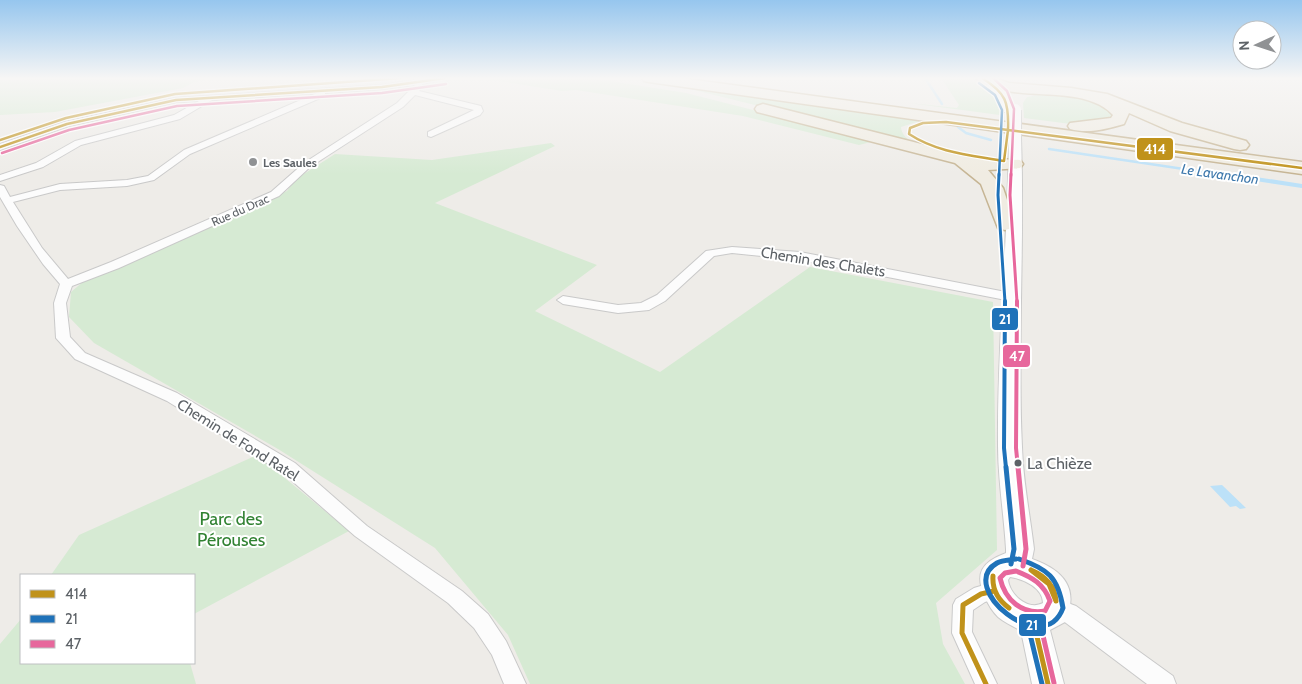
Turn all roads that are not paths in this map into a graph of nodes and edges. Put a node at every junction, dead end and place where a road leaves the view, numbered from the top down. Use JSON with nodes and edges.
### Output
{"nodes":[{"id":1,"x":131,"y":110,"type":"edge"},
{"id":2,"x":189,"y":110,"type":"edge"},
{"id":3,"x":282,"y":110,"type":"edge"},
{"id":4,"x":392,"y":110,"type":"edge"},
{"id":5,"x":479,"y":110,"type":"edge"},
{"id":6,"x":765,"y":110,"type":"edge"},
{"id":7,"x":874,"y":110,"type":"edge"},
{"id":8,"x":933,"y":110,"type":"edge"},
{"id":9,"x":947,"y":110,"type":"edge"},
{"id":10,"x":1011,"y":110,"type":"edge"},
{"id":11,"x":1118,"y":110,"type":"edge"},
{"id":12,"x":1133,"y":110,"type":"edge"},
{"id":13,"x":431,"y":134,"type":"dead end"},
{"id":14,"x":1144,"y":146,"type":"junction"},
{"id":15,"x":0,"y":147,"type":"edge"},
{"id":16,"x":945,"y":155,"type":"junction"},
{"id":17,"x":1302,"y":156,"type":"edge"},
{"id":18,"x":1302,"y":162,"type":"edge"},
{"id":19,"x":1007,"y":163,"type":"junction"},
{"id":20,"x":1302,"y":168,"type":"edge"},
{"id":21,"x":0,"y":178,"type":"edge"},
{"id":22,"x":0,"y":188,"type":"edge"},
{"id":23,"x":7,"y":200,"type":"junction"},
{"id":24,"x":1005,"y":224,"type":"junction"},
{"id":25,"x":66,"y":284,"type":"junction"},
{"id":26,"x":1011,"y":297,"type":"junction"},
{"id":27,"x":563,"y":300,"type":"dead end"},
{"id":28,"x":1017,"y":565,"type":"junction"},
{"id":29,"x":994,"y":591,"type":"junction"},
{"id":30,"x":1057,"y":608,"type":"junction"},
{"id":31,"x":1030,"y":619,"type":"junction"},
{"id":32,"x":515,"y":684,"type":"edge"},
{"id":33,"x":986,"y":684,"type":"edge"},
{"id":34,"x":1048,"y":684,"type":"edge"},
{"id":35,"x":1165,"y":684,"type":"edge"}],
"edges":[{"from":1,"to":15,"type":"street"},
{"from":2,"to":21,"type":"street"},
{"from":3,"to":23,"type":"street"},
{"from":4,"to":25,"type":"street","name":"Rue du Drac"},
{"from":5,"to":13,"type":"street"},
{"from":6,"to":16,"type":"highway"},
{"from":7,"to":14,"type":"highway"},
{"from":8,"to":18,"type":"highway"},
{"from":9,"to":11,"type":"highway"},
{"from":10,"to":19,"type":"main road","bridge":true},
{"from":12,"to":17,"type":"highway"},
{"from":14,"to":19,"type":"highway"},
{"from":14,"to":20,"type":"highway"},
{"from":16,"to":19,"type":"highway"},
{"from":16,"to":24,"type":"highway"},
{"from":19,"to":24,"type":"main road"},
{"from":19,"to":26,"type":"main road"},
{"from":22,"to":23,"type":"street"},
{"from":23,"to":25,"type":"street"},
{"from":24,"to":26,"type":"main road"},
{"from":25,"to":32,"type":"street","name":"Chemin de Fond Ratel"},
{"from":26,"to":27,"type":"street","name":"Chemin des Chalets"},
{"from":26,"to":28,"type":"main road"},
{"from":28,"to":29,"type":"main road"},
{"from":28,"to":30,"type":"main road"},
{"from":29,"to":31,"type":"main road"},
{"from":29,"to":33,"type":"street"},
{"from":30,"to":31,"type":"main road"},
{"from":30,"to":35,"type":"street"},
{"from":31,"to":34,"type":"main road"}]}
